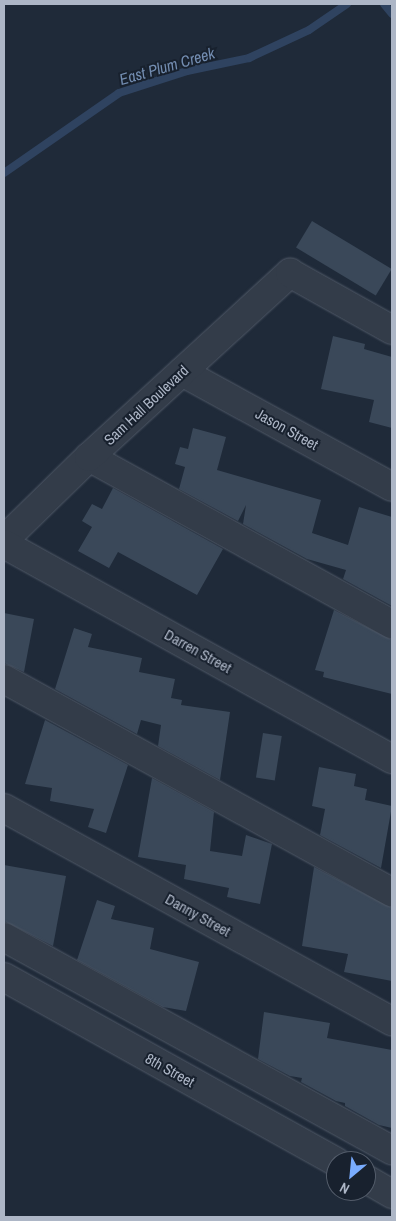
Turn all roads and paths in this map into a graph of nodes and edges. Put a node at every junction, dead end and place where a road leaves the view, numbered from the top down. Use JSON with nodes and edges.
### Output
{"nodes":[{"id":1,"x":392,"y":330,"type":"edge"},
{"id":2,"x":182,"y":372,"type":"junction"},
{"id":3,"x":90,"y":457,"type":"junction"},
{"id":4,"x":392,"y":487,"type":"edge"},
{"id":5,"x":4,"y":542,"type":"edge"},
{"id":6,"x":392,"y":624,"type":"edge"},
{"id":7,"x":4,"y":679,"type":"edge"},
{"id":8,"x":392,"y":759,"type":"edge"},
{"id":9,"x":4,"y":808,"type":"edge"},
{"id":10,"x":392,"y":892,"type":"edge"},
{"id":11,"x":4,"y":937,"type":"edge"},
{"id":12,"x":4,"y":977,"type":"edge"},
{"id":13,"x":392,"y":1022,"type":"edge"},
{"id":14,"x":392,"y":1150,"type":"edge"},
{"id":15,"x":326,"y":1156,"type":"edge"},
{"id":16,"x":376,"y":1185,"type":"edge"},
{"id":17,"x":392,"y":1194,"type":"edge"}],
"edges":[{"from":1,"to":2,"type":"street","name":"Sam Hall Boulevard"},
{"from":2,"to":3,"type":"street","name":"Sam Hall Boulevard"},
{"from":2,"to":4,"type":"street","name":"Jason Street"},
{"from":3,"to":5,"type":"street","name":"Sam Hall Boulevard"},
{"from":3,"to":6,"type":"street"},
{"from":5,"to":8,"type":"street","name":"Darren Street"},
{"from":7,"to":10,"type":"street"},
{"from":9,"to":13,"type":"street","name":"Danny Street"},
{"from":11,"to":14,"type":"street"},
{"from":12,"to":15,"type":"street","name":"8th Street"},
{"from":16,"to":17,"type":"street"}]}
